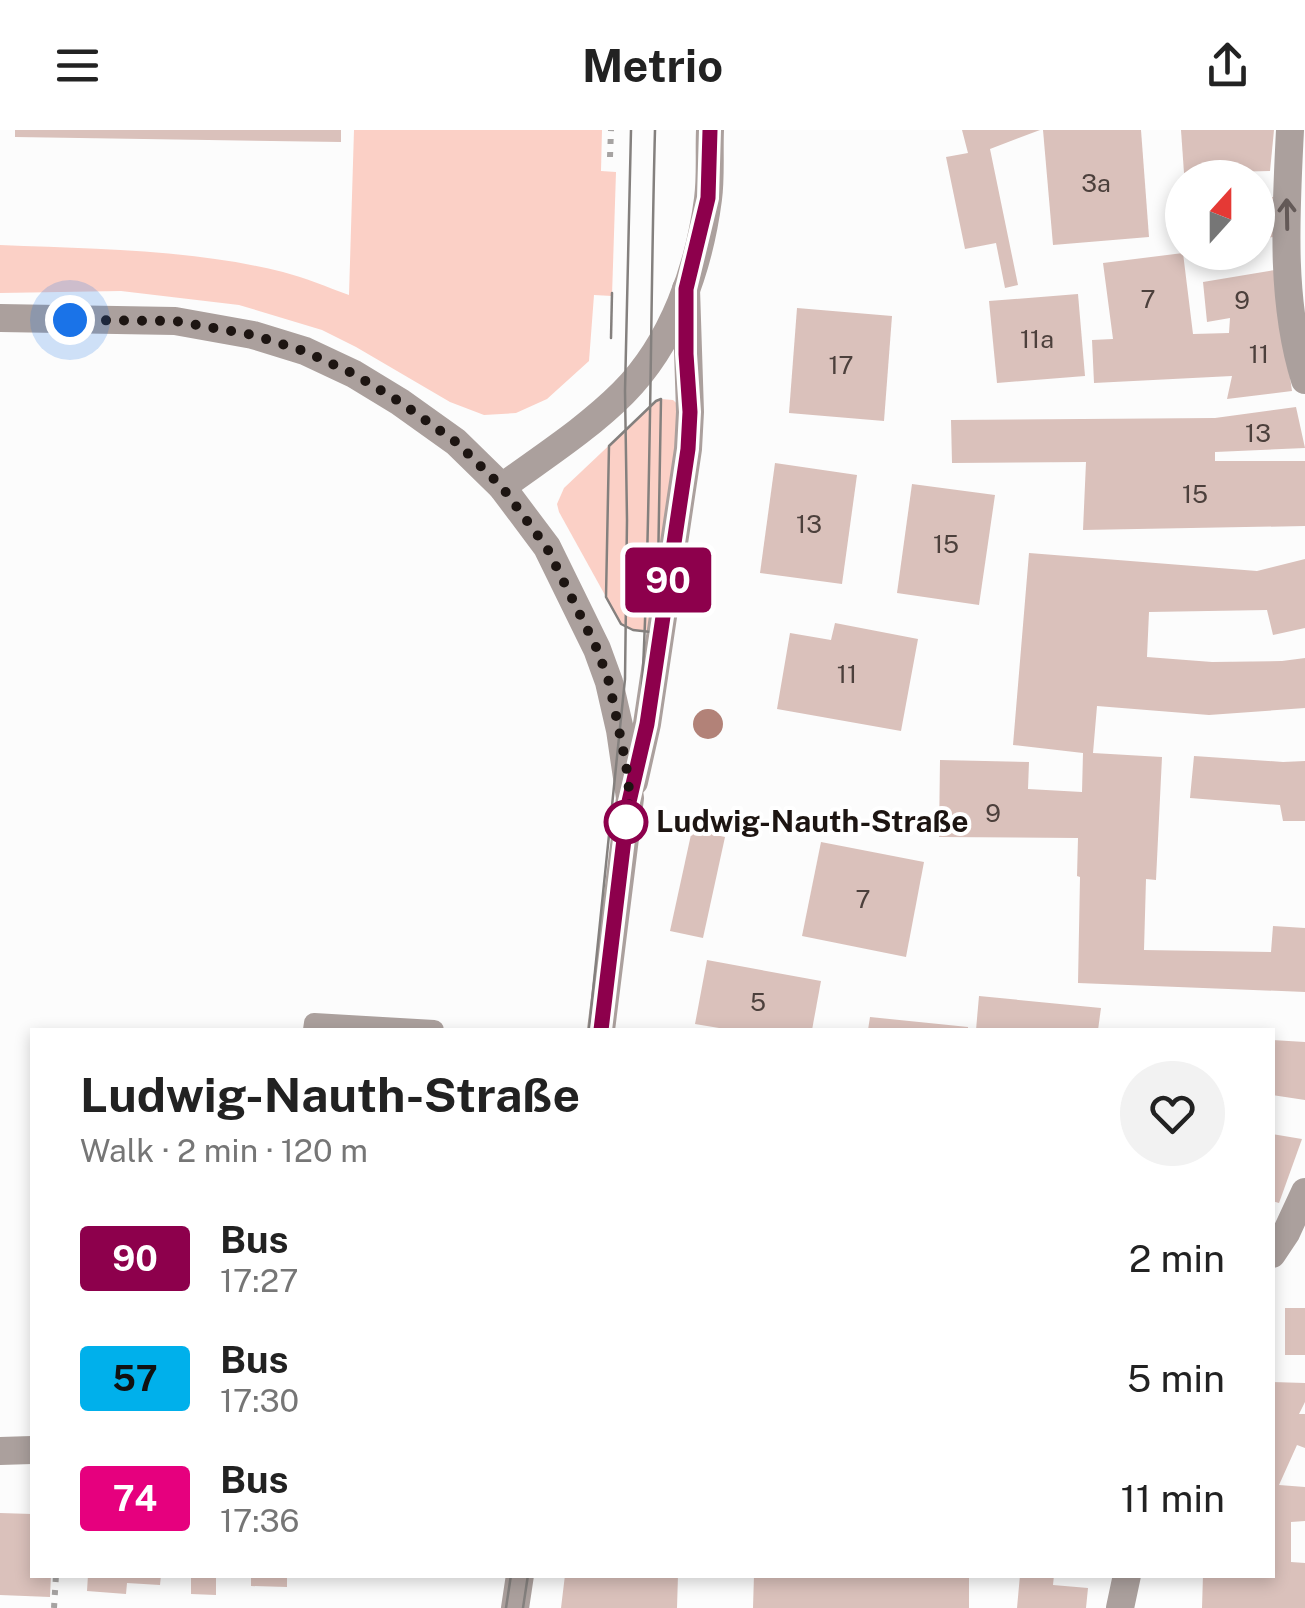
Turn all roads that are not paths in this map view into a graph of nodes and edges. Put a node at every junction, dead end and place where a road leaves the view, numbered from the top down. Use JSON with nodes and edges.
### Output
{"nodes":[{"id":1,"x":710,"y":130,"type":"edge"},
{"id":2,"x":1290,"y":130,"type":"edge"},
{"id":3,"x":686,"y":289,"type":"junction"},
{"id":4,"x":0,"y":318,"type":"edge"},
{"id":5,"x":1305,"y":380,"type":"edge"},
{"id":6,"x":502,"y":487,"type":"junction"},
{"id":7,"x":630,"y":798,"type":"junction"},
{"id":8,"x":313,"y":1028,"type":"edge"},
{"id":9,"x":400,"y":1028,"type":"edge"},
{"id":10,"x":601,"y":1028,"type":"edge"},
{"id":11,"x":1305,"y":1192,"type":"edge"},
{"id":12,"x":1275,"y":1250,"type":"edge"},
{"id":13,"x":30,"y":1450,"type":"edge"},
{"id":14,"x":0,"y":1451,"type":"edge"},
{"id":15,"x":520,"y":1578,"type":"edge"},
{"id":16,"x":1126,"y":1578,"type":"edge"},
{"id":17,"x":515,"y":1608,"type":"edge"},
{"id":18,"x":1120,"y":1608,"type":"edge"}],
"edges":[{"from":1,"to":3,"type":"street"},
{"from":5,"to":2,"type":"street","one_way":true},
{"from":3,"to":6,"type":"street"},
{"from":3,"to":7,"type":"street"},
{"from":4,"to":6,"type":"street"},
{"from":6,"to":7,"type":"street"},
{"from":7,"to":10,"type":"street"},
{"from":8,"to":9,"type":"lane"},
{"from":11,"to":12,"type":"street"},
{"from":13,"to":14,"type":"street"},
{"from":15,"to":17,"type":"street"},
{"from":16,"to":18,"type":"street"}]}
